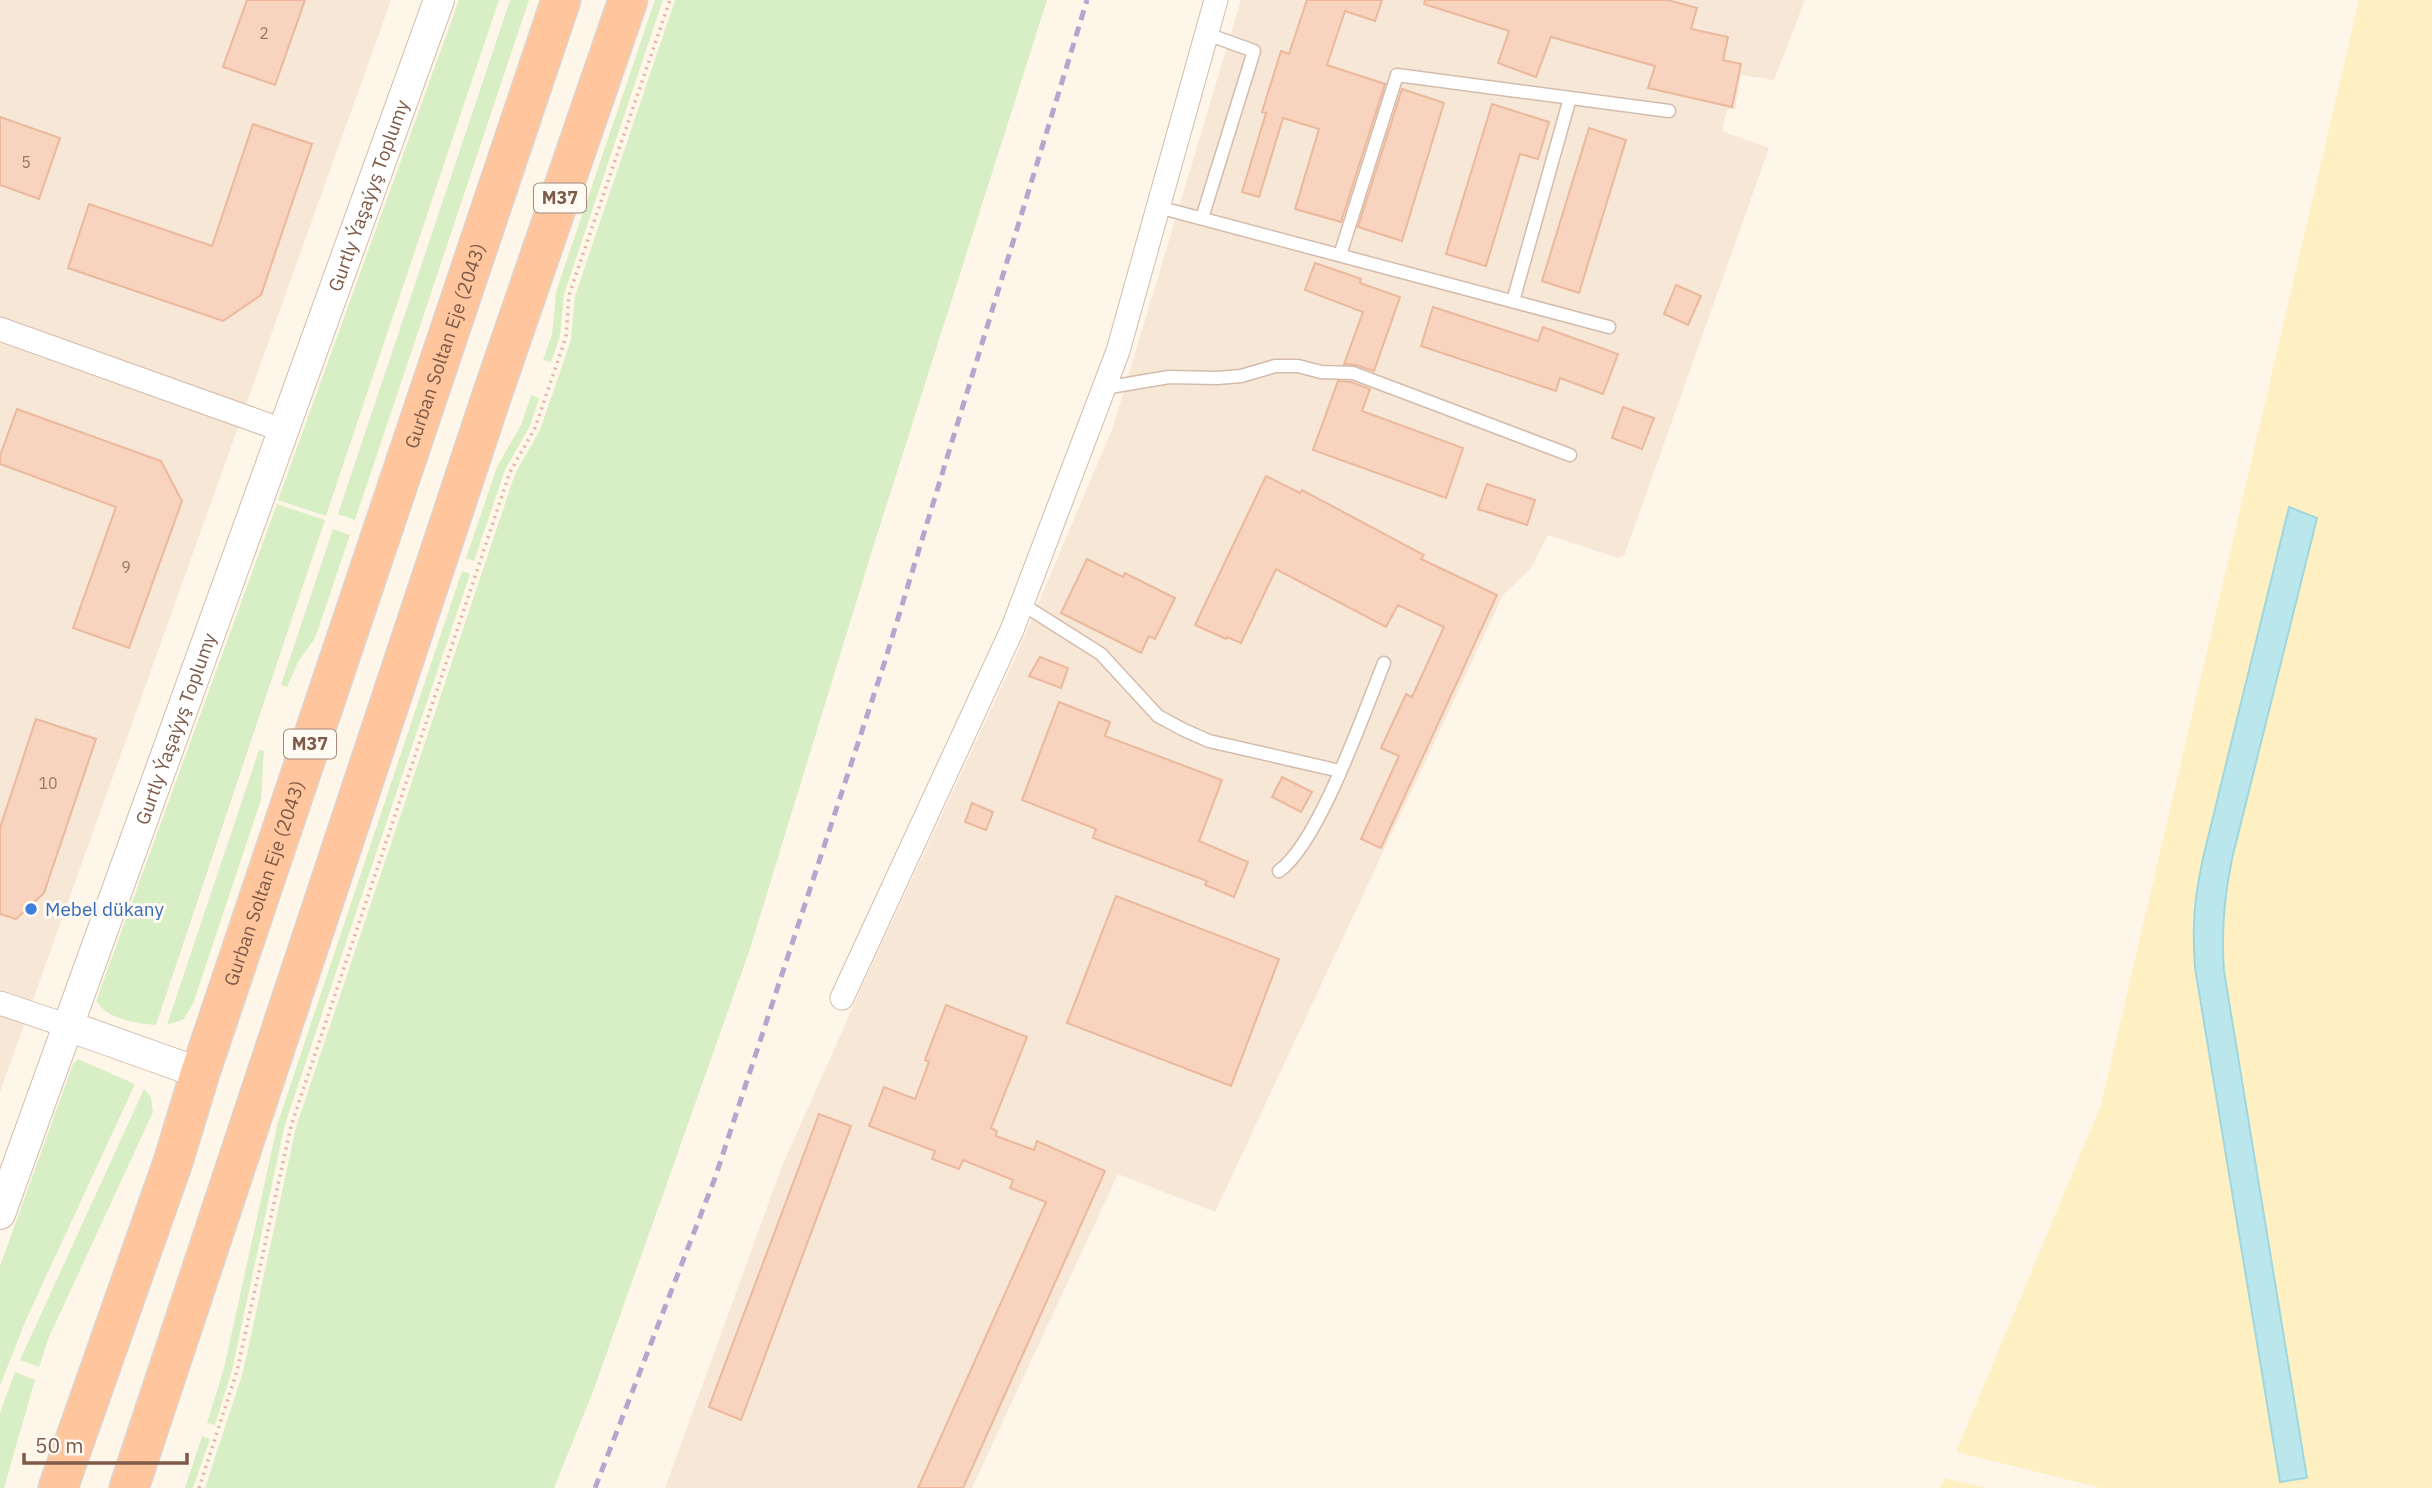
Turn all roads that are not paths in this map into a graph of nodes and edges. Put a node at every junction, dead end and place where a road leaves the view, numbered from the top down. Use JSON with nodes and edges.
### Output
{"nodes":[{"id":1,"x":439,"y":0,"type":"edge"},
{"id":2,"x":561,"y":0,"type":"edge"},
{"id":3,"x":628,"y":0,"type":"edge"},
{"id":4,"x":1216,"y":0,"type":"edge"},
{"id":5,"x":1207,"y":34,"type":"junction"},
{"id":6,"x":1570,"y":98,"type":"junction"},
{"id":7,"x":1669,"y":111,"type":"dead end"},
{"id":8,"x":1158,"y":207,"type":"junction"},
{"id":9,"x":1202,"y":218,"type":"junction"},
{"id":10,"x":1340,"y":255,"type":"junction"},
{"id":11,"x":1513,"y":301,"type":"junction"},
{"id":12,"x":1609,"y":327,"type":"dead end"},
{"id":13,"x":0,"y":329,"type":"edge"},
{"id":14,"x":1104,"y":388,"type":"junction"},
{"id":15,"x":285,"y":431,"type":"junction"},
{"id":16,"x":1570,"y":455,"type":"dead end"},
{"id":17,"x":1022,"y":604,"type":"junction"},
{"id":18,"x":1384,"y":663,"type":"dead end"},
{"id":19,"x":1340,"y":771,"type":"junction"},
{"id":20,"x":1279,"y":871,"type":"dead end"},
{"id":21,"x":842,"y":998,"type":"dead end"},
{"id":22,"x":0,"y":1003,"type":"edge"},
{"id":23,"x":68,"y":1026,"type":"junction"},
{"id":24,"x":200,"y":1073,"type":"junction"},
{"id":25,"x":0,"y":1214,"type":"edge"},
{"id":26,"x":58,"y":1488,"type":"edge"},
{"id":27,"x":129,"y":1488,"type":"edge"}],
"edges":[{"from":1,"to":15,"type":"street","name":"Gurtly Ýaşaýyş Toplumy"},
{"from":2,"to":24,"type":"highway","name":"Gurban Soltan Eje (2043)","number":"M37"},
{"from":3,"to":27,"type":"highway","number":"M37"},
{"from":4,"to":5,"type":"street"},
{"from":5,"to":8,"type":"street"},
{"from":5,"to":9,"type":"lane"},
{"from":6,"to":7,"type":"lane"},
{"from":6,"to":10,"type":"lane"},
{"from":6,"to":11,"type":"lane"},
{"from":8,"to":9,"type":"lane"},
{"from":8,"to":14,"type":"street"},
{"from":9,"to":10,"type":"lane"},
{"from":10,"to":11,"type":"lane"},
{"from":11,"to":12,"type":"lane"},
{"from":13,"to":15,"type":"street"},
{"from":14,"to":16,"type":"lane"},
{"from":14,"to":17,"type":"street"},
{"from":15,"to":23,"type":"street","name":"Gurtly Ýaşaýyş Toplumy"},
{"from":17,"to":19,"type":"lane"},
{"from":17,"to":21,"type":"street"},
{"from":18,"to":19,"type":"lane"},
{"from":19,"to":20,"type":"lane"},
{"from":22,"to":23,"type":"street"},
{"from":23,"to":24,"type":"street"},
{"from":23,"to":25,"type":"street","name":"Gurtly Ýaşaýyş Toplumy"},
{"from":24,"to":26,"type":"highway","name":"Gurban Soltan Eje (2043)","number":"M37"}]}
